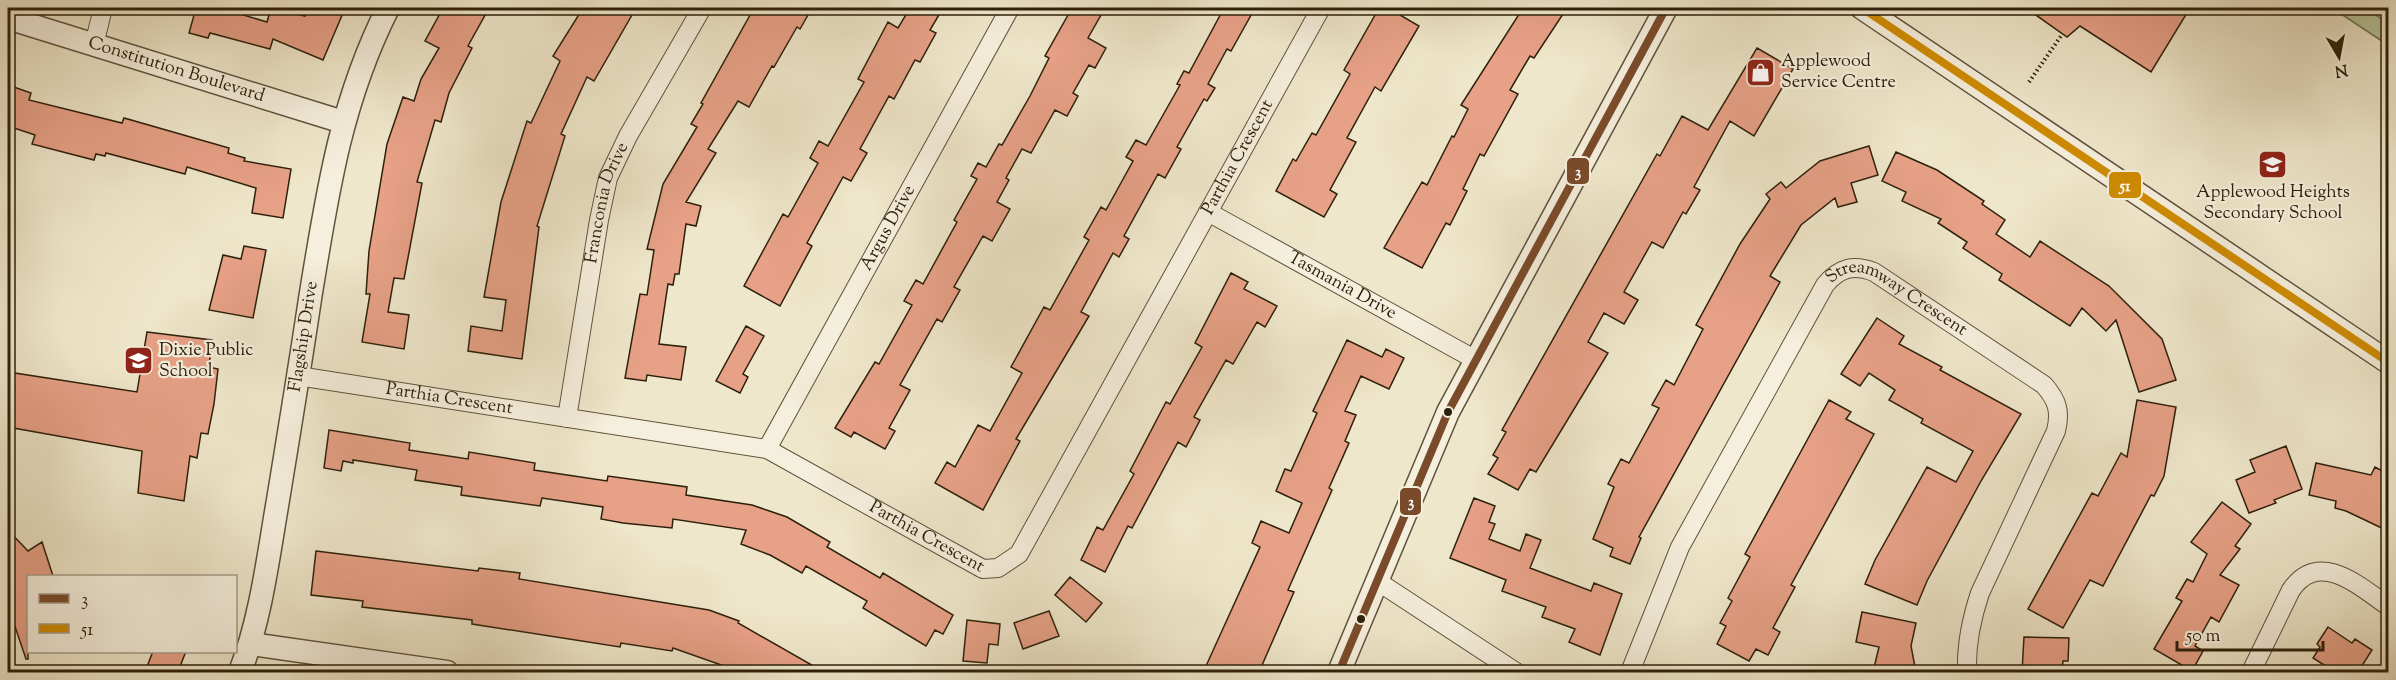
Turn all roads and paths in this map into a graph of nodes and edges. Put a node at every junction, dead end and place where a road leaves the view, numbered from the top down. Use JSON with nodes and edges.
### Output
{"nodes":[{"id":1,"x":103,"y":8,"type":"edge"},
{"id":2,"x":388,"y":8,"type":"edge"},
{"id":3,"x":702,"y":8,"type":"edge"},
{"id":4,"x":1010,"y":8,"type":"edge"},
{"id":5,"x":1321,"y":8,"type":"edge"},
{"id":6,"x":1666,"y":8,"type":"edge"},
{"id":7,"x":1862,"y":8,"type":"edge"},
{"id":8,"x":8,"y":18,"type":"edge"},
{"id":9,"x":2061,"y":36,"type":"dead end"},
{"id":10,"x":93,"y":45,"type":"junction"},
{"id":11,"x":2029,"y":82,"type":"dead end"},
{"id":12,"x":343,"y":122,"type":"junction"},
{"id":13,"x":1208,"y":212,"type":"junction"},
{"id":14,"x":1476,"y":360,"type":"junction"},
{"id":15,"x":2388,"y":362,"type":"edge"},
{"id":16,"x":298,"y":376,"type":"junction"},
{"id":17,"x":567,"y":418,"type":"junction"},
{"id":18,"x":767,"y":449,"type":"junction"},
{"id":19,"x":1377,"y":581,"type":"junction"},
{"id":20,"x":2388,"y":606,"type":"edge"},
{"id":21,"x":251,"y":644,"type":"junction"},
{"id":22,"x":240,"y":672,"type":"edge"},
{"id":23,"x":447,"y":672,"type":"edge"},
{"id":24,"x":1339,"y":672,"type":"edge"},
{"id":25,"x":1516,"y":672,"type":"edge"},
{"id":26,"x":1630,"y":672,"type":"edge"},
{"id":27,"x":1966,"y":672,"type":"edge"},
{"id":28,"x":2251,"y":672,"type":"edge"}],
"edges":[{"from":1,"to":10,"type":"street"},
{"from":2,"to":12,"type":"street","name":"Flagship Drive"},
{"from":3,"to":17,"type":"street","name":"Franconia Drive"},
{"from":4,"to":18,"type":"street","name":"Argus Drive"},
{"from":5,"to":13,"type":"street","name":"Parthia Crescent"},
{"from":6,"to":14,"type":"street"},
{"from":7,"to":15,"type":"street"},
{"from":8,"to":10,"type":"street","name":"Constitution Boulevard"},
{"from":9,"to":11,"type":"path"},
{"from":10,"to":12,"type":"street","name":"Constitution Boulevard"},
{"from":12,"to":16,"type":"street","name":"Flagship Drive"},
{"from":13,"to":14,"type":"street","name":"Tasmania Drive"},
{"from":13,"to":18,"type":"street","name":"Parthia Crescent"},
{"from":14,"to":19,"type":"street"},
{"from":16,"to":17,"type":"street","name":"Parthia Crescent"},
{"from":16,"to":21,"type":"street","name":"Flagship Drive"},
{"from":17,"to":18,"type":"street","name":"Parthia Crescent"},
{"from":19,"to":24,"type":"street"},
{"from":19,"to":25,"type":"street"},
{"from":20,"to":28,"type":"street"},
{"from":21,"to":22,"type":"street","name":"Flagship Drive"},
{"from":21,"to":23,"type":"street"},
{"from":26,"to":27,"type":"street","name":"Streamway Crescent"}]}
